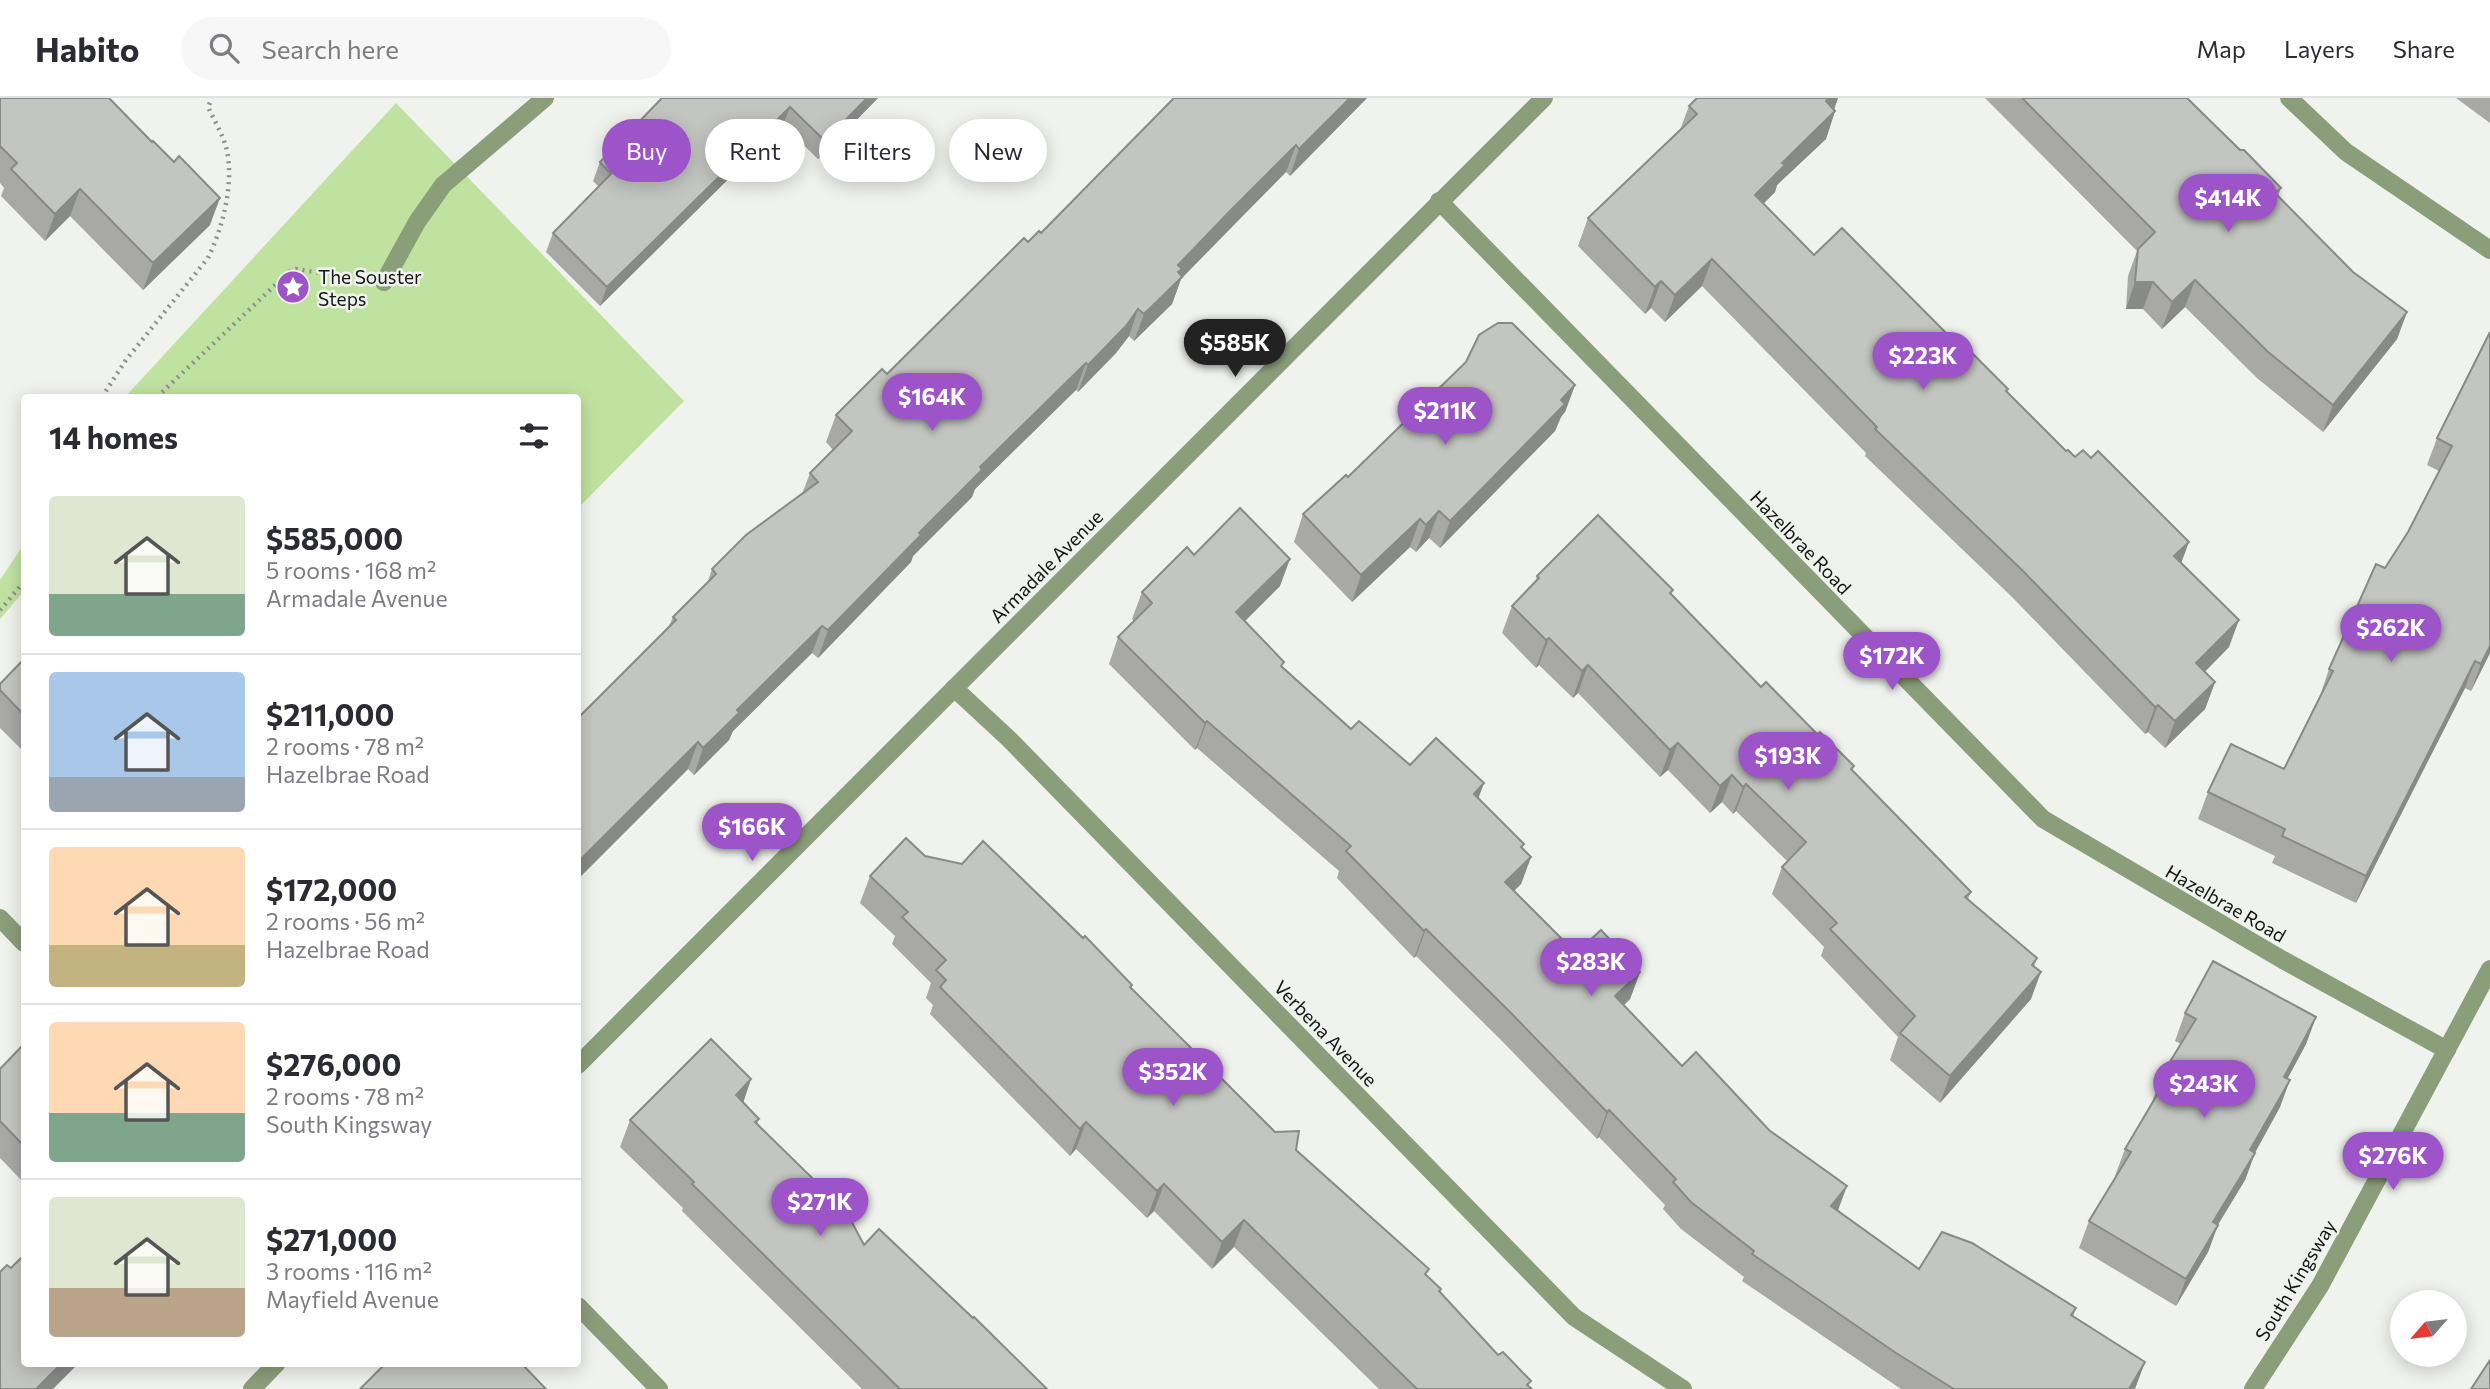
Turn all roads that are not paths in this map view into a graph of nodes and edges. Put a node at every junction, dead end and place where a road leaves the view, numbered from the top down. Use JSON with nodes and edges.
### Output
{"nodes":[{"id":1,"x":545,"y":98,"type":"edge"},
{"id":2,"x":1544,"y":98,"type":"edge"},
{"id":3,"x":2289,"y":98,"type":"edge"},
{"id":4,"x":1439,"y":201,"type":"junction"},
{"id":5,"x":2490,"y":250,"type":"edge"},
{"id":6,"x":384,"y":282,"type":"road end"},
{"id":7,"x":954,"y":688,"type":"junction"},
{"id":8,"x":0,"y":918,"type":"edge"},
{"id":9,"x":21,"y":940,"type":"edge"},
{"id":10,"x":2490,"y":969,"type":"edge"},
{"id":11,"x":2448,"y":1050,"type":"junction"},
{"id":12,"x":581,"y":1062,"type":"edge"},
{"id":13,"x":581,"y":1309,"type":"edge"},
{"id":14,"x":272,"y":1367,"type":"edge"},
{"id":15,"x":252,"y":1389,"type":"edge"},
{"id":16,"x":659,"y":1389,"type":"edge"},
{"id":17,"x":1683,"y":1389,"type":"edge"},
{"id":18,"x":2253,"y":1389,"type":"edge"}],
"edges":[{"from":1,"to":6,"type":"street"},
{"from":2,"to":4,"type":"street","name":"Armadale Avenue"},
{"from":3,"to":5,"type":"street"},
{"from":4,"to":7,"type":"street","name":"Armadale Avenue"},
{"from":4,"to":11,"type":"street","name":"Hazelbrae Road"},
{"from":7,"to":12,"type":"street","name":"Armadale Avenue"},
{"from":7,"to":17,"type":"street","name":"Verbena Avenue"},
{"from":8,"to":9,"type":"street"},
{"from":10,"to":11,"type":"street","name":"South Kingsway"},
{"from":11,"to":18,"type":"street","name":"South Kingsway"},
{"from":13,"to":16,"type":"street"},
{"from":14,"to":15,"type":"street"}]}
